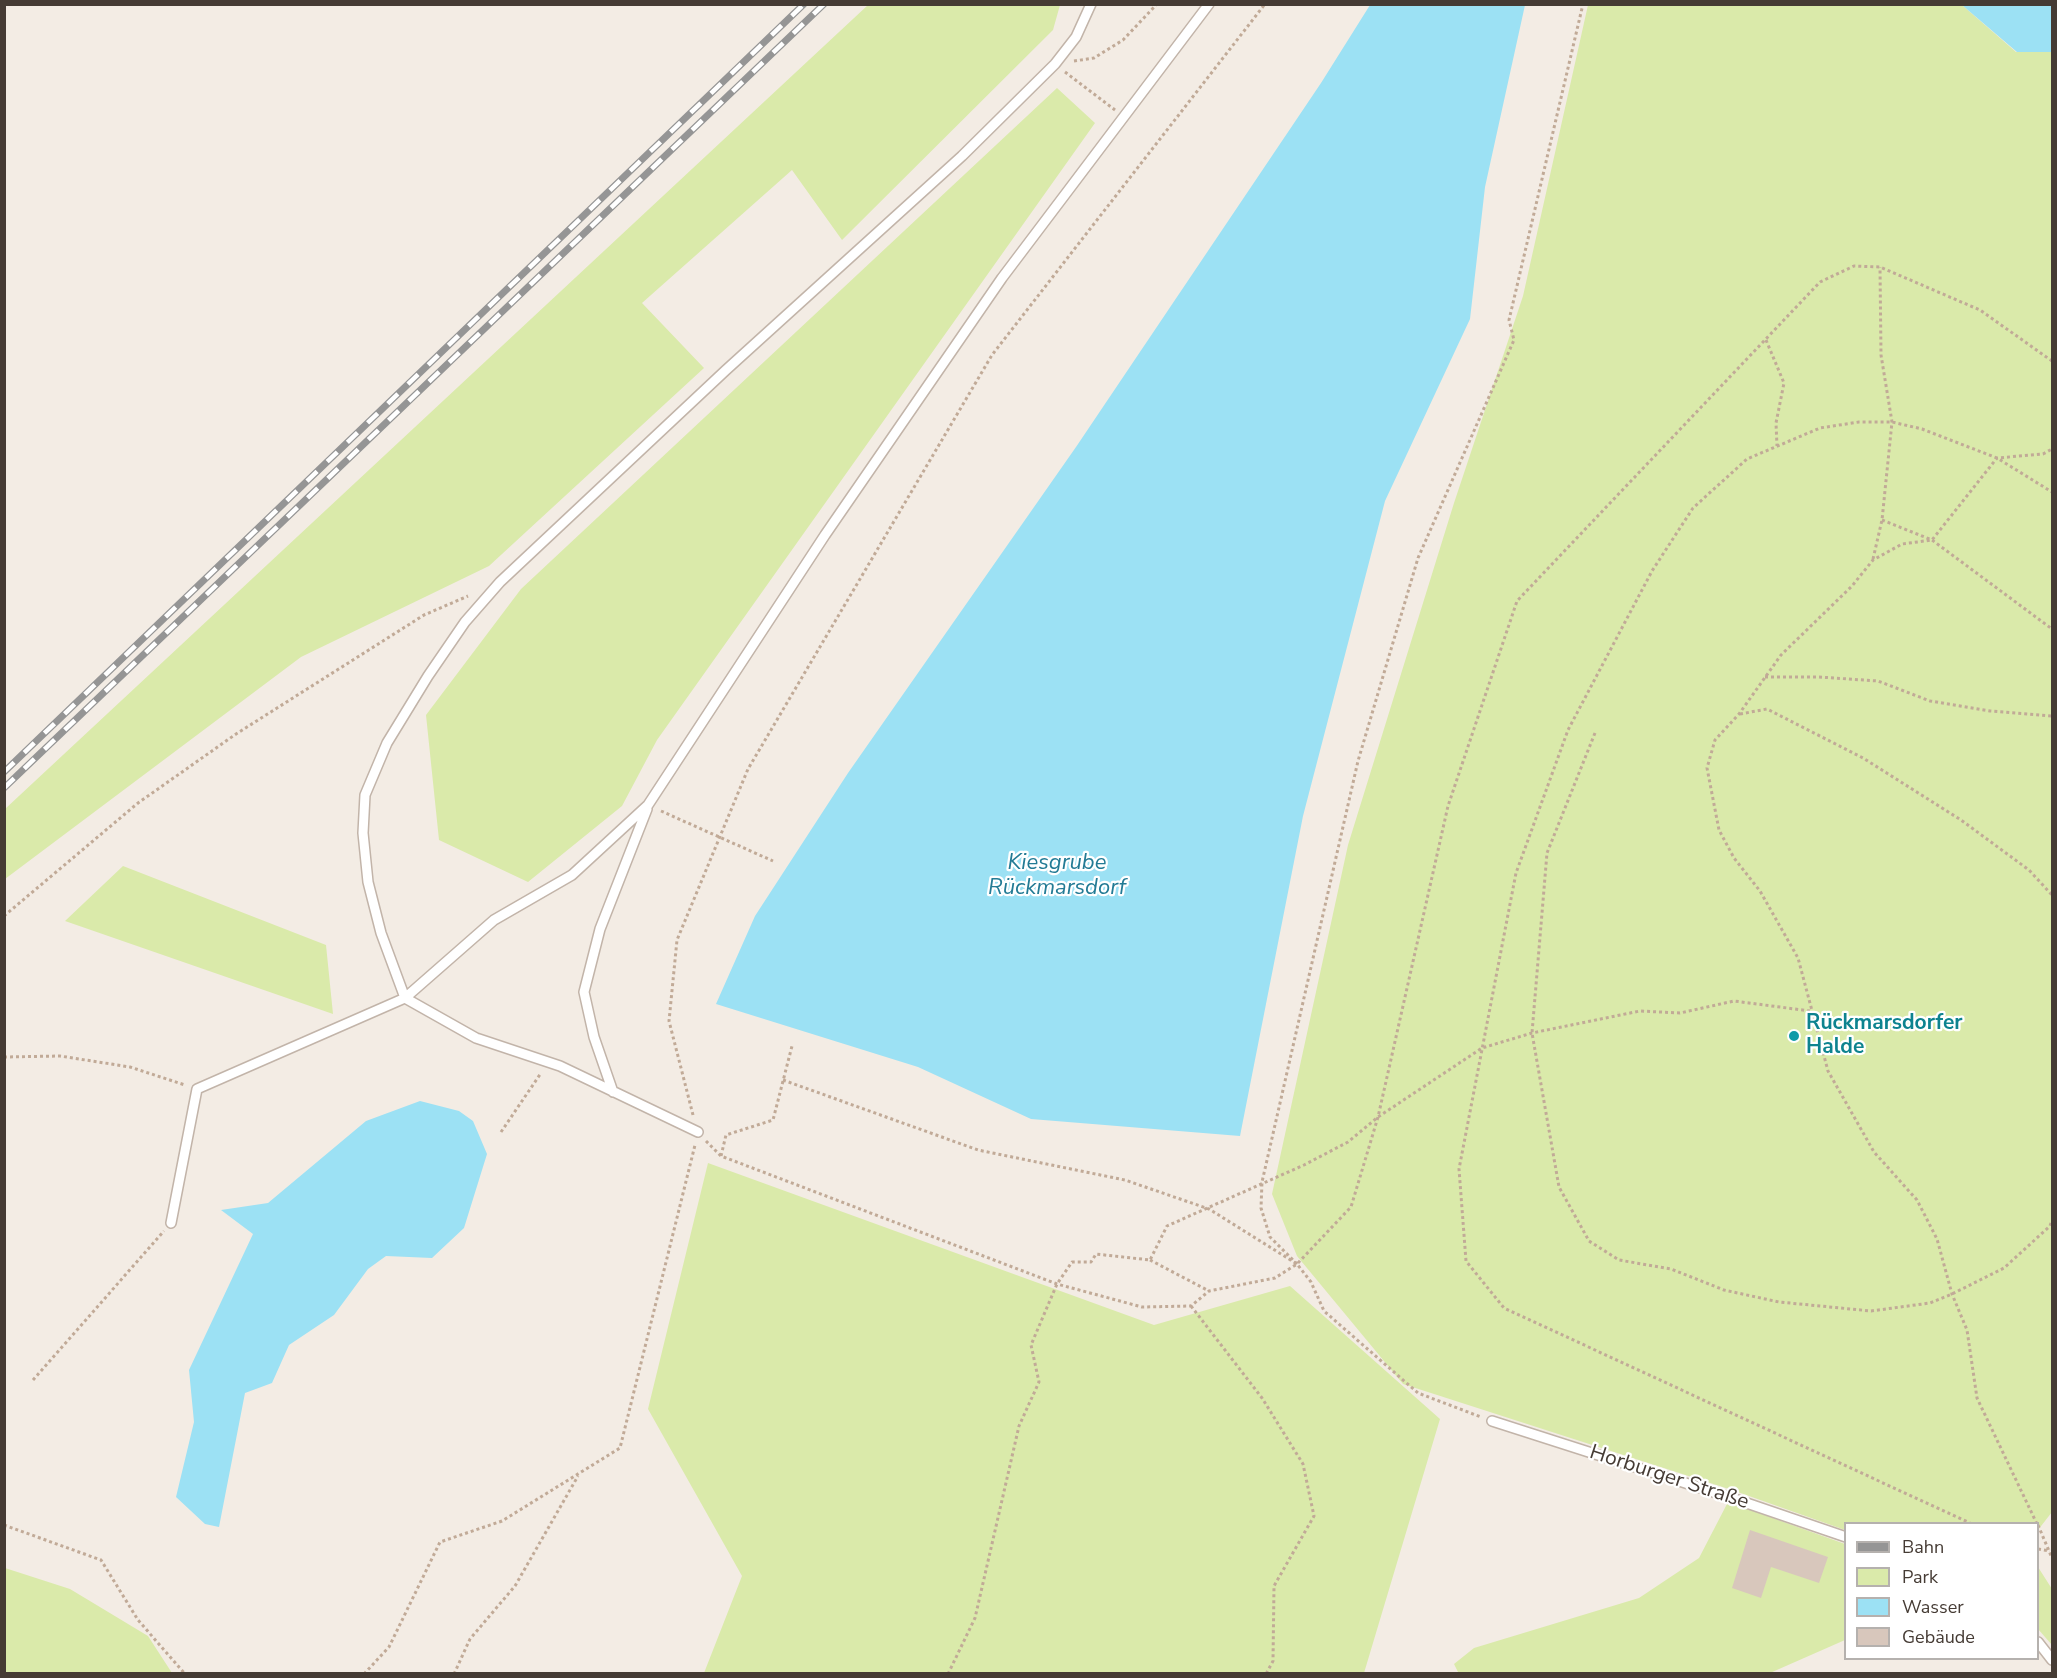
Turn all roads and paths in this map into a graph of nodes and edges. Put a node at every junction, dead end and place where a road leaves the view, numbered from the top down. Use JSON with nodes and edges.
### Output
{"nodes":[{"id":1,"x":1091,"y":4,"type":"edge"},
{"id":2,"x":1157,"y":4,"type":"edge"},
{"id":3,"x":1209,"y":4,"type":"edge"},
{"id":4,"x":1265,"y":4,"type":"edge"},
{"id":5,"x":1583,"y":4,"type":"edge"},
{"id":6,"x":1054,"y":64,"type":"junction"},
{"id":7,"x":1122,"y":116,"type":"junction"},
{"id":8,"x":1880,"y":267,"type":"junction"},
{"id":9,"x":1766,"y":340,"type":"junction"},
{"id":10,"x":2052,"y":361,"type":"edge"},
{"id":11,"x":1892,"y":422,"type":"junction"},
{"id":12,"x":1777,"y":446,"type":"junction"},
{"id":13,"x":2052,"y":449,"type":"edge"},
{"id":14,"x":1997,"y":458,"type":"junction"},
{"id":15,"x":2052,"y":492,"type":"edge"},
{"id":16,"x":1882,"y":520,"type":"junction"},
{"id":17,"x":1932,"y":540,"type":"junction"},
{"id":18,"x":1873,"y":560,"type":"junction"},
{"id":19,"x":500,"y":582,"type":"junction"},
{"id":20,"x":2052,"y":628,"type":"edge"},
{"id":21,"x":1765,"y":678,"type":"junction"},
{"id":22,"x":1739,"y":714,"type":"junction"},
{"id":23,"x":2052,"y":716,"type":"edge"},
{"id":24,"x":1595,"y":733,"type":"dead end"},
{"id":25,"x":648,"y":805,"type":"junction"},
{"id":26,"x":720,"y":837,"type":"junction"},
{"id":27,"x":773,"y":861,"type":"dead end"},
{"id":28,"x":2052,"y":896,"type":"edge"},
{"id":29,"x":4,"y":916,"type":"edge"},
{"id":30,"x":405,"y":998,"type":"junction"},
{"id":31,"x":1810,"y":1011,"type":"junction"},
{"id":32,"x":1532,"y":1033,"type":"junction"},
{"id":33,"x":792,"y":1046,"type":"dead end"},
{"id":34,"x":1482,"y":1048,"type":"junction"},
{"id":35,"x":4,"y":1057,"type":"edge"},
{"id":36,"x":548,"y":1062,"type":"junction"},
{"id":37,"x":783,"y":1080,"type":"junction"},
{"id":38,"x":197,"y":1089,"type":"junction"},
{"id":39,"x":613,"y":1092,"type":"junction"},
{"id":40,"x":1378,"y":1118,"type":"junction"},
{"id":41,"x":501,"y":1132,"type":"dead end"},
{"id":42,"x":698,"y":1132,"type":"junction"},
{"id":43,"x":721,"y":1156,"type":"junction"},
{"id":44,"x":1262,"y":1182,"type":"junction"},
{"id":45,"x":1209,"y":1209,"type":"junction"},
{"id":46,"x":2052,"y":1220,"type":"edge"},
{"id":47,"x":171,"y":1223,"type":"joint"},
{"id":48,"x":1150,"y":1260,"type":"junction"},
{"id":49,"x":1298,"y":1264,"type":"junction"},
{"id":50,"x":1057,"y":1284,"type":"junction"},
{"id":51,"x":1209,"y":1291,"type":"junction"},
{"id":52,"x":1952,"y":1294,"type":"junction"},
{"id":53,"x":1191,"y":1306,"type":"junction"},
{"id":54,"x":33,"y":1380,"type":"dead end"},
{"id":55,"x":1492,"y":1421,"type":"joint"},
{"id":56,"x":579,"y":1474,"type":"junction"},
{"id":57,"x":1968,"y":1522,"type":"edge"},
{"id":58,"x":2036,"y":1522,"type":"edge"},
{"id":59,"x":4,"y":1525,"type":"edge"},
{"id":60,"x":2039,"y":1528,"type":"edge"},
{"id":61,"x":1844,"y":1537,"type":"edge"},
{"id":62,"x":2052,"y":1547,"type":"edge"},
{"id":63,"x":2039,"y":1549,"type":"edge"},
{"id":64,"x":2050,"y":1551,"type":"junction"},
{"id":65,"x":2052,"y":1558,"type":"edge"},
{"id":66,"x":2039,"y":1644,"type":"edge"},
{"id":67,"x":2052,"y":1660,"type":"edge"},
{"id":68,"x":185,"y":1674,"type":"edge"},
{"id":69,"x":364,"y":1674,"type":"edge"},
{"id":70,"x":453,"y":1674,"type":"edge"},
{"id":71,"x":948,"y":1674,"type":"edge"},
{"id":72,"x":1266,"y":1674,"type":"edge"}],
"edges":[{"from":1,"to":6,"type":"lane"},
{"from":2,"to":6,"type":"path"},
{"from":3,"to":7,"type":"lane"},
{"from":4,"to":26,"type":"path"},
{"from":5,"to":44,"type":"path"},
{"from":6,"to":7,"type":"path"},
{"from":6,"to":19,"type":"lane"},
{"from":7,"to":25,"type":"lane"},
{"from":8,"to":9,"type":"path"},
{"from":8,"to":10,"type":"path"},
{"from":8,"to":11,"type":"path"},
{"from":9,"to":12,"type":"path"},
{"from":9,"to":40,"type":"path"},
{"from":11,"to":12,"type":"path"},
{"from":11,"to":14,"type":"path"},
{"from":11,"to":16,"type":"path"},
{"from":12,"to":34,"type":"path"},
{"from":13,"to":14,"type":"path"},
{"from":14,"to":15,"type":"path"},
{"from":14,"to":17,"type":"path"},
{"from":16,"to":17,"type":"path"},
{"from":16,"to":18,"type":"path"},
{"from":17,"to":18,"type":"path"},
{"from":17,"to":20,"type":"path"},
{"from":18,"to":21,"type":"path"},
{"from":19,"to":29,"type":"path"},
{"from":19,"to":30,"type":"lane"},
{"from":21,"to":22,"type":"path"},
{"from":21,"to":23,"type":"path"},
{"from":22,"to":28,"type":"path"},
{"from":22,"to":31,"type":"path"},
{"from":24,"to":32,"type":"path"},
{"from":25,"to":26,"type":"path"},
{"from":25,"to":30,"type":"lane"},
{"from":25,"to":39,"type":"lane"},
{"from":26,"to":27,"type":"path"},
{"from":26,"to":42,"type":"path"},
{"from":30,"to":36,"type":"lane"},
{"from":30,"to":38,"type":"lane"},
{"from":31,"to":32,"type":"path"},
{"from":31,"to":52,"type":"path"},
{"from":32,"to":34,"type":"path"},
{"from":32,"to":52,"type":"path"},
{"from":33,"to":37,"type":"path"},
{"from":34,"to":40,"type":"path"},
{"from":34,"to":57,"type":"path"},
{"from":35,"to":38,"type":"path"},
{"from":36,"to":39,"type":"lane"},
{"from":36,"to":41,"type":"path"},
{"from":37,"to":43,"type":"path"},
{"from":37,"to":45,"type":"path"},
{"from":38,"to":47,"type":"lane"},
{"from":39,"to":42,"type":"lane"},
{"from":40,"to":44,"type":"path"},
{"from":40,"to":49,"type":"path"},
{"from":42,"to":43,"type":"path"},
{"from":42,"to":56,"type":"path"},
{"from":43,"to":50,"type":"path"},
{"from":44,"to":45,"type":"path"},
{"from":44,"to":49,"type":"path"},
{"from":45,"to":48,"type":"path"},
{"from":45,"to":49,"type":"path"},
{"from":46,"to":52,"type":"path"},
{"from":47,"to":54,"type":"path"},
{"from":48,"to":50,"type":"path"},
{"from":48,"to":51,"type":"path"},
{"from":49,"to":51,"type":"path"},
{"from":49,"to":55,"type":"path"},
{"from":50,"to":53,"type":"path"},
{"from":50,"to":71,"type":"path"},
{"from":51,"to":53,"type":"path"},
{"from":52,"to":58,"type":"path"},
{"from":53,"to":72,"type":"path"},
{"from":55,"to":61,"type":"lane","name":"Horburger Straße"},
{"from":56,"to":69,"type":"path"},
{"from":56,"to":70,"type":"path"},
{"from":59,"to":68,"type":"path"},
{"from":60,"to":64,"type":"path"},
{"from":62,"to":64,"type":"path"},
{"from":63,"to":64,"type":"path"},
{"from":64,"to":65,"type":"path"},
{"from":66,"to":67,"type":"lane"}]}
